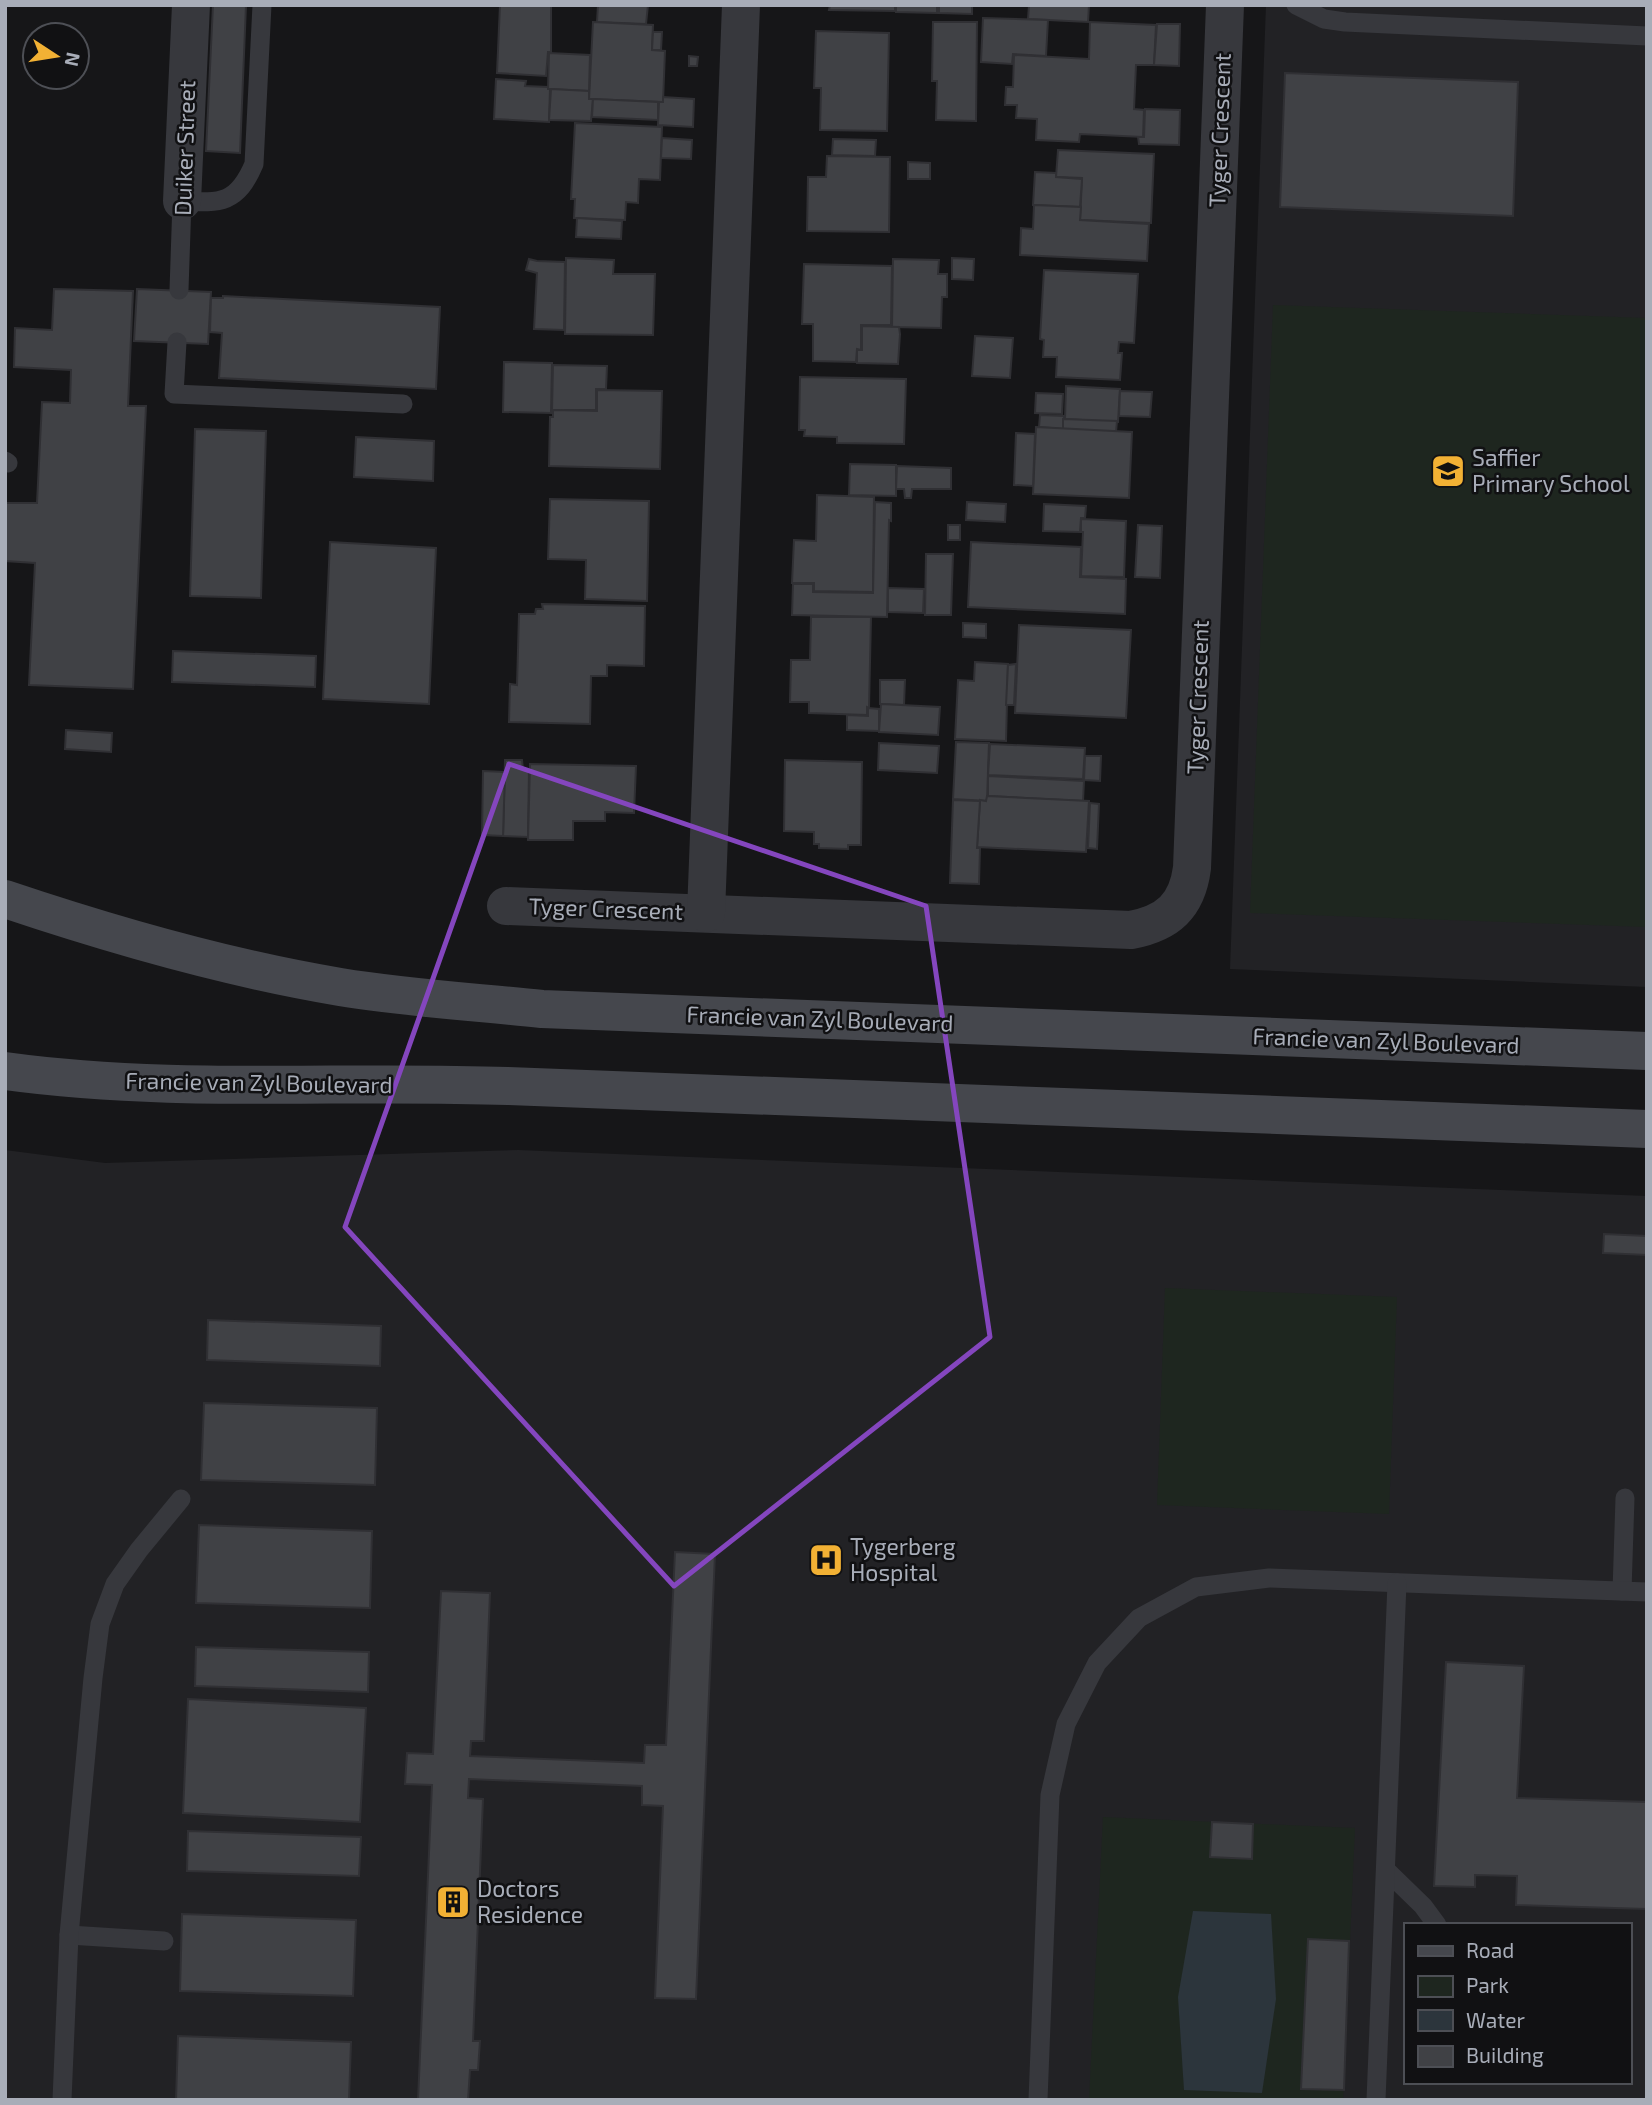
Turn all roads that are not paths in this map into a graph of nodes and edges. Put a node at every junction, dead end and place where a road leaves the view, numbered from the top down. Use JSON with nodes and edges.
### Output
{"nodes":[{"id":1,"x":191,"y":5,"type":"edge"},
{"id":2,"x":262,"y":5,"type":"edge"},
{"id":3,"x":741,"y":5,"type":"edge"},
{"id":4,"x":1225,"y":5,"type":"edge"},
{"id":5,"x":1296,"y":5,"type":"edge"},
{"id":6,"x":1647,"y":36,"type":"edge"},
{"id":7,"x":182,"y":201,"type":"junction"},
{"id":8,"x":179,"y":290,"type":"dead end"},
{"id":9,"x":177,"y":342,"type":"dead end"},
{"id":10,"x":402,"y":404,"type":"dead end"},
{"id":11,"x":5,"y":899,"type":"edge"},
{"id":12,"x":506,"y":905,"type":"dead end"},
{"id":13,"x":706,"y":913,"type":"junction"},
{"id":14,"x":1647,"y":1051,"type":"edge"},
{"id":15,"x":5,"y":1072,"type":"edge"},
{"id":16,"x":1647,"y":1129,"type":"edge"},
{"id":17,"x":1625,"y":1498,"type":"dead end"},
{"id":18,"x":181,"y":1499,"type":"dead end"},
{"id":19,"x":1397,"y":1583,"type":"junction"},
{"id":20,"x":1622,"y":1591,"type":"junction"},
{"id":21,"x":1647,"y":1592,"type":"edge"},
{"id":22,"x":1385,"y":1870,"type":"junction"},
{"id":23,"x":1436,"y":1923,"type":"edge"},
{"id":24,"x":69,"y":1936,"type":"junction"},
{"id":25,"x":164,"y":1941,"type":"dead end"},
{"id":26,"x":62,"y":2100,"type":"edge"},
{"id":27,"x":1038,"y":2100,"type":"edge"},
{"id":28,"x":1376,"y":2100,"type":"edge"}],
"edges":[{"from":1,"to":7,"type":"street","name":"Duiker Street"},
{"from":2,"to":7,"type":"lane"},
{"from":3,"to":13,"type":"street","name":"Tyger Crescent"},
{"from":4,"to":13,"type":"street","name":"Tyger Crescent"},
{"from":5,"to":6,"type":"lane"},
{"from":7,"to":8,"type":"lane","name":"Duiker Street"},
{"from":9,"to":10,"type":"lane"},
{"from":11,"to":14,"type":"main road","name":"Francie van Zyl Boulevard"},
{"from":12,"to":13,"type":"street","name":"Tyger Crescent"},
{"from":15,"to":16,"type":"main road","name":"Francie van Zyl Boulevard"},
{"from":17,"to":20,"type":"lane"},
{"from":18,"to":24,"type":"lane"},
{"from":19,"to":20,"type":"lane"},
{"from":19,"to":22,"type":"lane"},
{"from":19,"to":27,"type":"lane"},
{"from":20,"to":21,"type":"lane"},
{"from":22,"to":23,"type":"lane"},
{"from":22,"to":28,"type":"lane"},
{"from":24,"to":25,"type":"lane"},
{"from":24,"to":26,"type":"lane"}]}
